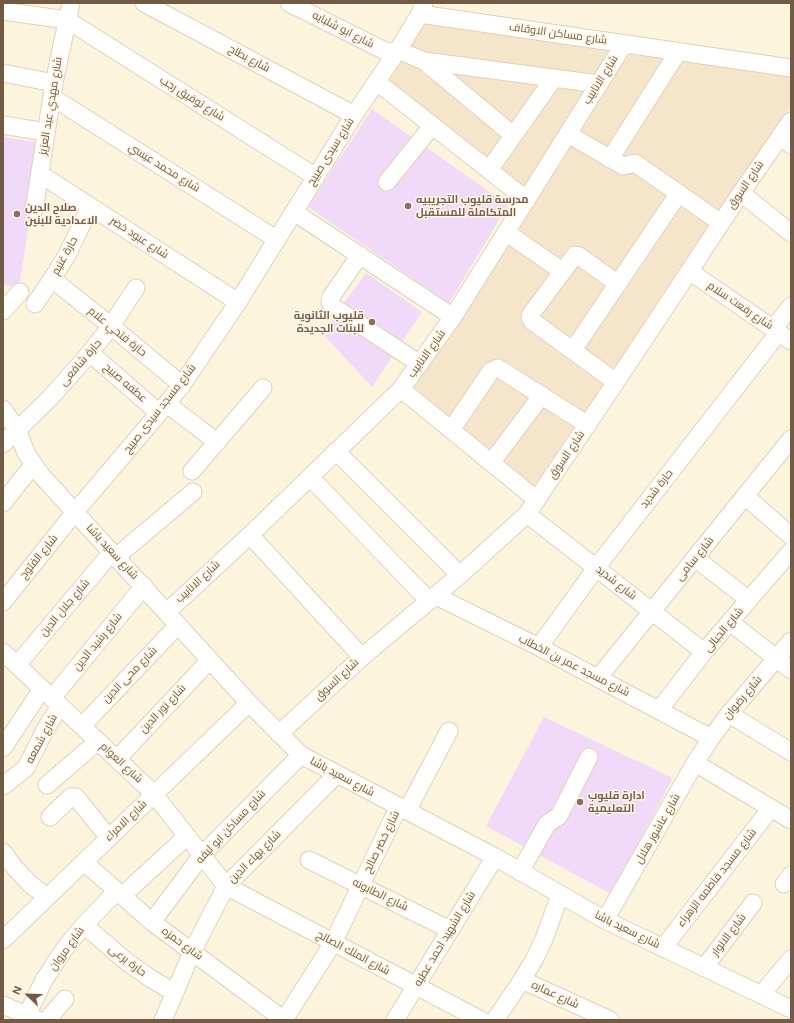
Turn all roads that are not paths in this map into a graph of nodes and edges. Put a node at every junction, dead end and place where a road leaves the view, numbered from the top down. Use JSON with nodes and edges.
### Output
{"nodes":[{"id":1,"x":71,"y":3,"type":"edge"},
{"id":2,"x":144,"y":3,"type":"edge"},
{"id":3,"x":289,"y":3,"type":"edge"},
{"id":4,"x":422,"y":8,"type":"edge"},
{"id":5,"x":3,"y":11,"type":"edge"},
{"id":6,"x":67,"y":20,"type":"junction"},
{"id":7,"x":624,"y":44,"type":"junction"},
{"id":8,"x":398,"y":50,"type":"junction"},
{"id":9,"x":678,"y":52,"type":"junction"},
{"id":10,"x":424,"y":61,"type":"junction"},
{"id":11,"x":791,"y":68,"type":"edge"},
{"id":12,"x":3,"y":73,"type":"edge"},
{"id":13,"x":554,"y":78,"type":"junction"},
{"id":14,"x":377,"y":82,"type":"junction"},
{"id":15,"x":599,"y":84,"type":"junction"},
{"id":16,"x":53,"y":90,"type":"junction"},
{"id":17,"x":354,"y":115,"type":"junction"},
{"id":18,"x":791,"y":121,"type":"edge"},
{"id":19,"x":3,"y":125,"type":"edge"},
{"id":20,"x":432,"y":126,"type":"junction"},
{"id":21,"x":46,"y":132,"type":"junction"},
{"id":22,"x":568,"y":134,"type":"junction"},
{"id":23,"x":513,"y":135,"type":"junction"},
{"id":24,"x":785,"y":141,"type":"edge"},
{"id":25,"x":610,"y":159,"type":"junction"},
{"id":26,"x":489,"y":170,"type":"junction"},
{"id":27,"x":40,"y":174,"type":"junction"},
{"id":28,"x":316,"y":177,"type":"junction"},
{"id":29,"x":387,"y":182,"type":"dead end"},
{"id":30,"x":741,"y":193,"type":"junction"},
{"id":31,"x":679,"y":194,"type":"junction"},
{"id":32,"x":526,"y":200,"type":"junction"},
{"id":33,"x":90,"y":207,"type":"junction"},
{"id":34,"x":34,"y":210,"type":"dead end"},
{"id":35,"x":294,"y":212,"type":"junction"},
{"id":36,"x":721,"y":223,"type":"junction"},
{"id":37,"x":507,"y":232,"type":"junction"},
{"id":38,"x":791,"y":233,"type":"edge"},
{"id":39,"x":276,"y":239,"type":"junction"},
{"id":40,"x":360,"y":255,"type":"junction"},
{"id":41,"x":562,"y":271,"type":"junction"},
{"id":42,"x":689,"y":271,"type":"junction"},
{"id":43,"x":52,"y":279,"type":"junction"},
{"id":44,"x":618,"y":284,"type":"junction"},
{"id":45,"x":136,"y":288,"type":"dead end"},
{"id":46,"x":20,"y":292,"type":"dead end"},
{"id":47,"x":238,"y":302,"type":"junction"},
{"id":48,"x":35,"y":304,"type":"dead end"},
{"id":49,"x":791,"y":306,"type":"edge"},
{"id":50,"x":3,"y":311,"type":"edge"},
{"id":51,"x":453,"y":317,"type":"junction"},
{"id":52,"x":112,"y":326,"type":"junction"},
{"id":53,"x":781,"y":334,"type":"edge"},
{"id":54,"x":573,"y":350,"type":"junction"},
{"id":55,"x":90,"y":352,"type":"junction"},
{"id":56,"x":420,"y":364,"type":"junction"},
{"id":57,"x":616,"y":382,"type":"junction"},
{"id":58,"x":182,"y":385,"type":"junction"},
{"id":59,"x":263,"y":388,"type":"dead end"},
{"id":60,"x":401,"y":389,"type":"junction"},
{"id":61,"x":542,"y":395,"type":"junction"},
{"id":62,"x":3,"y":409,"type":"edge"},
{"id":63,"x":163,"y":409,"type":"junction"},
{"id":64,"x":588,"y":425,"type":"junction"},
{"id":65,"x":18,"y":430,"type":"junction"},
{"id":66,"x":451,"y":430,"type":"junction"},
{"id":67,"x":791,"y":439,"type":"edge"},
{"id":68,"x":217,"y":442,"type":"junction"},
{"id":69,"x":3,"y":444,"type":"edge"},
{"id":70,"x":336,"y":451,"type":"junction"},
{"id":71,"x":492,"y":463,"type":"junction"},
{"id":72,"x":34,"y":466,"type":"junction"},
{"id":73,"x":192,"y":470,"type":"dead end"},
{"id":74,"x":310,"y":477,"type":"junction"},
{"id":75,"x":193,"y":492,"type":"dead end"},
{"id":76,"x":745,"y":496,"type":"junction"},
{"id":77,"x":537,"y":500,"type":"junction"},
{"id":78,"x":3,"y":503,"type":"edge"},
{"id":79,"x":75,"y":512,"type":"junction"},
{"id":80,"x":527,"y":514,"type":"junction"},
{"id":81,"x":250,"y":535,"type":"junction"},
{"id":82,"x":791,"y":536,"type":"edge"},
{"id":83,"x":791,"y":551,"type":"edge"},
{"id":84,"x":114,"y":554,"type":"junction"},
{"id":85,"x":695,"y":558,"type":"junction"},
{"id":86,"x":596,"y":568,"type":"junction"},
{"id":87,"x":460,"y":575,"type":"junction"},
{"id":88,"x":144,"y":586,"type":"junction"},
{"id":89,"x":432,"y":598,"type":"junction"},
{"id":90,"x":749,"y":600,"type":"junction"},
{"id":91,"x":3,"y":602,"type":"edge"},
{"id":92,"x":652,"y":611,"type":"junction"},
{"id":93,"x":167,"y":612,"type":"junction"},
{"id":94,"x":730,"y":622,"type":"junction"},
{"id":95,"x":178,"y":625,"type":"junction"},
{"id":96,"x":791,"y":641,"type":"edge"},
{"id":97,"x":539,"y":647,"type":"junction"},
{"id":98,"x":704,"y":652,"type":"junction"},
{"id":99,"x":362,"y":657,"type":"junction"},
{"id":100,"x":776,"y":658,"type":"junction"},
{"id":101,"x":7,"y":659,"type":"edge"},
{"id":102,"x":210,"y":660,"type":"junction"},
{"id":103,"x":791,"y":670,"type":"edge"},
{"id":104,"x":598,"y":678,"type":"junction"},
{"id":105,"x":52,"y":698,"type":"junction"},
{"id":106,"x":250,"y":703,"type":"junction"},
{"id":107,"x":659,"y":710,"type":"junction"},
{"id":108,"x":729,"y":714,"type":"junction"},
{"id":109,"x":82,"y":726,"type":"junction"},
{"id":110,"x":449,"y":731,"type":"dead end"},
{"id":111,"x":279,"y":734,"type":"junction"},
{"id":112,"x":712,"y":738,"type":"junction"},
{"id":113,"x":98,"y":741,"type":"junction"},
{"id":114,"x":3,"y":748,"type":"edge"},
{"id":115,"x":791,"y":752,"type":"edge"},
{"id":116,"x":300,"y":755,"type":"junction"},
{"id":117,"x":589,"y":757,"type":"dead end"},
{"id":118,"x":117,"y":759,"type":"junction"},
{"id":119,"x":695,"y":763,"type":"junction"},
{"id":120,"x":337,"y":774,"type":"junction"},
{"id":121,"x":3,"y":786,"type":"edge"},
{"id":122,"x":47,"y":786,"type":"dead end"},
{"id":123,"x":154,"y":794,"type":"junction"},
{"id":124,"x":403,"y":808,"type":"junction"},
{"id":125,"x":771,"y":808,"type":"junction"},
{"id":126,"x":50,"y":817,"type":"dead end"},
{"id":127,"x":791,"y":820,"type":"edge"},
{"id":128,"x":187,"y":836,"type":"junction"},
{"id":129,"x":109,"y":838,"type":"junction"},
{"id":130,"x":3,"y":852,"type":"edge"},
{"id":131,"x":202,"y":855,"type":"junction"},
{"id":132,"x":495,"y":858,"type":"junction"},
{"id":133,"x":309,"y":860,"type":"dead end"},
{"id":134,"x":84,"y":862,"type":"junction"},
{"id":135,"x":520,"y":872,"type":"junction"},
{"id":136,"x":226,"y":886,"type":"junction"},
{"id":137,"x":360,"y":886,"type":"junction"},
{"id":138,"x":120,"y":894,"type":"junction"},
{"id":139,"x":560,"y":895,"type":"junction"},
{"id":140,"x":47,"y":897,"type":"junction"},
{"id":141,"x":753,"y":903,"type":"dead end"},
{"id":142,"x":605,"y":920,"type":"junction"},
{"id":143,"x":152,"y":922,"type":"junction"},
{"id":144,"x":84,"y":925,"type":"junction"},
{"id":145,"x":450,"y":930,"type":"junction"},
{"id":146,"x":4,"y":937,"type":"edge"},
{"id":147,"x":333,"y":942,"type":"junction"},
{"id":148,"x":663,"y":948,"type":"junction"},
{"id":149,"x":192,"y":952,"type":"junction"},
{"id":150,"x":791,"y":959,"type":"edge"},
{"id":151,"x":704,"y":968,"type":"junction"},
{"id":152,"x":522,"y":980,"type":"junction"},
{"id":153,"x":417,"y":987,"type":"junction"},
{"id":154,"x":175,"y":993,"type":"junction"},
{"id":155,"x":761,"y":995,"type":"junction"},
{"id":156,"x":65,"y":999,"type":"dead end"},
{"id":157,"x":3,"y":1005,"type":"edge"},
{"id":158,"x":791,"y":1009,"type":"edge"},
{"id":159,"x":33,"y":1017,"type":"edge"},
{"id":160,"x":168,"y":1018,"type":"edge"},
{"id":161,"x":603,"y":1019,"type":"edge"},
{"id":162,"x":48,"y":1020,"type":"edge"},
{"id":163,"x":284,"y":1020,"type":"edge"},
{"id":164,"x":395,"y":1020,"type":"edge"},
{"id":165,"x":481,"y":1020,"type":"edge"},
{"id":166,"x":494,"y":1020,"type":"edge"}],
"edges":[{"from":1,"to":6,"type":"street","name":"شارع مهدي عبد العزيز"},
{"from":2,"to":17,"type":"street","name":"شارع بطاح"},
{"from":3,"to":8,"type":"street","name":"شارع ابو شلبايه"},
{"from":4,"to":7,"type":"street","name":"شارع مساكن الاوقاف"},
{"from":4,"to":8,"type":"street","name":"شارع سيدى صبيح"},
{"from":5,"to":6,"type":"street"},
{"from":6,"to":16,"type":"street","name":"شارع مهدي عبد العزيز"},
{"from":6,"to":28,"type":"street","name":"شارع توفيق رجب"},
{"from":7,"to":9,"type":"street","name":"شارع مساكن الاوقاف"},
{"from":7,"to":15,"type":"street","name":"شارع الانابيب"},
{"from":8,"to":10,"type":"street","name":"شارع ابو شلبايه"},
{"from":8,"to":14,"type":"street","name":"شارع سيدى صبيح"},
{"from":9,"to":11,"type":"street","name":"شارع مساكن الاوقاف"},
{"from":9,"to":25,"type":"street"},
{"from":10,"to":13,"type":"street"},
{"from":10,"to":23,"type":"street"},
{"from":12,"to":16,"type":"street"},
{"from":13,"to":15,"type":"street"},
{"from":13,"to":23,"type":"street"},
{"from":14,"to":17,"type":"street","name":"شارع سيدى صبيح"},
{"from":14,"to":20,"type":"street"},
{"from":15,"to":22,"type":"street","name":"شارع الانابيب"},
{"from":16,"to":21,"type":"street","name":"شارع مهدي عبد العزيز"},
{"from":16,"to":39,"type":"street","name":"شارع محمد عيسي"},
{"from":17,"to":28,"type":"street","name":"شارع سيدى صبيح"},
{"from":18,"to":24,"type":"street","name":"شارع السوق"},
{"from":19,"to":21,"type":"street"},
{"from":20,"to":26,"type":"street"},
{"from":20,"to":29,"type":"street"},
{"from":21,"to":27,"type":"street","name":"شارع مهدي عبد العزيز"},
{"from":22,"to":25,"type":"street"},
{"from":22,"to":32,"type":"street","name":"شارع الانابيب"},
{"from":23,"to":26,"type":"street"},
{"from":24,"to":30,"type":"street","name":"شارع السوق"},
{"from":25,"to":31,"type":"street"},
{"from":26,"to":32,"type":"street"},
{"from":27,"to":33,"type":"street","name":"شارع عبود خضر"},
{"from":27,"to":34,"type":"street","name":"شارع مهدي عبد العزيز"},
{"from":28,"to":35,"type":"street","name":"شارع سيدى صبيح"},
{"from":30,"to":36,"type":"street","name":"شارع السوق"},
{"from":30,"to":38,"type":"street"},
{"from":31,"to":36,"type":"street"},
{"from":31,"to":44,"type":"street"},
{"from":32,"to":37,"type":"street","name":"شارع الانابيب"},
{"from":33,"to":43,"type":"street","name":"حارة غنيم"},
{"from":33,"to":47,"type":"street","name":"شارع عبود خضر"},
{"from":35,"to":39,"type":"street","name":"شارع سيدى صبيح"},
{"from":35,"to":40,"type":"street"},
{"from":36,"to":42,"type":"street","name":"شارع السوق"},
{"from":37,"to":41,"type":"street"},
{"from":37,"to":51,"type":"street","name":"شارع الانابيب"},
{"from":39,"to":47,"type":"street","name":"شارع سيدى صبيح"},
{"from":40,"to":51,"type":"street"},
{"from":40,"to":56,"type":"street"},
{"from":41,"to":44,"type":"street"},
{"from":41,"to":54,"type":"street"},
{"from":42,"to":53,"type":"street","name":"شارع رفعت سلام"},
{"from":42,"to":57,"type":"street","name":"شارع السوق"},
{"from":43,"to":48,"type":"street","name":"حارة غنيم"},
{"from":43,"to":52,"type":"street","name":"حارة فتحي علام"},
{"from":44,"to":54,"type":"street"},
{"from":45,"to":52,"type":"street","name":"حارة شافعى"},
{"from":46,"to":50,"type":"street"},
{"from":47,"to":58,"type":"street","name":"شارع مسجد سيدى صبيح"},
{"from":49,"to":53,"type":"street","name":"حارة شديد"},
{"from":51,"to":56,"type":"street","name":"شارع الانابيب"},
{"from":52,"to":55,"type":"street","name":"حارة شافعى"},
{"from":52,"to":58,"type":"street","name":"حارة فتحي علام"},
{"from":53,"to":86,"type":"street","name":"حارة شديد"},
{"from":54,"to":57,"type":"street"},
{"from":55,"to":63,"type":"street","name":"عطفه صبيح"},
{"from":55,"to":65,"type":"street","name":"حارة شافعى"},
{"from":56,"to":60,"type":"street","name":"شارع الانابيب"},
{"from":57,"to":64,"type":"street","name":"شارع السوق"},
{"from":58,"to":63,"type":"street","name":"شارع مسجد سيدى صبيح"},
{"from":59,"to":68,"type":"street"},
{"from":60,"to":66,"type":"street"},
{"from":60,"to":70,"type":"street","name":"شارع الانابيب"},
{"from":61,"to":64,"type":"street"},
{"from":61,"to":66,"type":"street"},
{"from":61,"to":71,"type":"street"},
{"from":62,"to":65,"type":"street","name":"شارع سعيد باشا"},
{"from":63,"to":68,"type":"street","name":"عطفه صبيح"},
{"from":63,"to":79,"type":"street","name":"شارع مسجد سيدى صبيح"},
{"from":64,"to":77,"type":"street","name":"شارع السوق"},
{"from":65,"to":69,"type":"street","name":"حارة شافعى"},
{"from":65,"to":72,"type":"street","name":"شارع سعيد باشا"},
{"from":66,"to":71,"type":"street"},
{"from":67,"to":76,"type":"street","name":"شارع سامى"},
{"from":68,"to":73,"type":"street"},
{"from":70,"to":74,"type":"street","name":"شارع الانابيب"},
{"from":70,"to":87,"type":"street"},
{"from":71,"to":77,"type":"street"},
{"from":72,"to":78,"type":"street"},
{"from":72,"to":79,"type":"street","name":"شارع سعيد باشا"},
{"from":74,"to":81,"type":"street","name":"شارع الانابيب"},
{"from":74,"to":89,"type":"street","name":"شارع مسجد عمر بن الخطاب"},
{"from":75,"to":84,"type":"street","name":"شارع جلال الدين"},
{"from":76,"to":82,"type":"street"},
{"from":76,"to":85,"type":"street","name":"شارع سامى"},
{"from":77,"to":80,"type":"street","name":"شارع السوق"},
{"from":79,"to":84,"type":"street","name":"شارع سعيد باشا"},
{"from":79,"to":91,"type":"street","name":"شارع الفتوح"},
{"from":80,"to":86,"type":"street","name":"شارع شديد"},
{"from":80,"to":87,"type":"street","name":"شارع السوق"},
{"from":81,"to":93,"type":"street","name":"شارع الانابيب"},
{"from":81,"to":99,"type":"street"},
{"from":83,"to":90,"type":"street","name":"شارع الجبالى"},
{"from":84,"to":88,"type":"street","name":"شارع سعيد باشا"},
{"from":84,"to":101,"type":"street","name":"شارع جلال الدين"},
{"from":85,"to":90,"type":"street"},
{"from":85,"to":92,"type":"street","name":"شارع سامى"},
{"from":86,"to":92,"type":"street","name":"شارع شديد"},
{"from":86,"to":97,"type":"street","name":"حارة شديد"},
{"from":87,"to":89,"type":"street","name":"شارع السوق"},
{"from":88,"to":93,"type":"street","name":"شارع سعيد باشا"},
{"from":88,"to":105,"type":"street","name":"شارع رشيد الدين"},
{"from":89,"to":97,"type":"street","name":"شارع مسجد عمر بن الخطاب"},
{"from":89,"to":99,"type":"street","name":"شارع السوق"},
{"from":90,"to":94,"type":"street","name":"شارع الجبالى"},
{"from":92,"to":98,"type":"street","name":"شارع شديد"},
{"from":92,"to":104,"type":"street","name":"شارع سامى"},
{"from":93,"to":95,"type":"street","name":"شارع سعيد باشا"},
{"from":94,"to":98,"type":"street","name":"شارع الجبالى"},
{"from":94,"to":100,"type":"street"},
{"from":95,"to":102,"type":"street","name":"شارع سعيد باشا"},
{"from":95,"to":109,"type":"street","name":"شارع محى الدين"},
{"from":96,"to":100,"type":"street","name":"شارع رضوان"},
{"from":97,"to":104,"type":"street","name":"شارع مسجد عمر بن الخطاب"},
{"from":98,"to":107,"type":"street","name":"شارع الجبالى"},
{"from":99,"to":111,"type":"street","name":"شارع السوق"},
{"from":100,"to":103,"type":"street"},
{"from":100,"to":108,"type":"street","name":"شارع رضوان"},
{"from":101,"to":105,"type":"street","name":"شارع العوام"},
{"from":102,"to":106,"type":"street","name":"شارع سعيد باشا"},
{"from":102,"to":118,"type":"street","name":"شارع نور الدين"},
{"from":104,"to":107,"type":"street","name":"شارع مسجد عمر بن الخطاب"},
{"from":105,"to":109,"type":"street","name":"شارع العوام"},
{"from":105,"to":114,"type":"street"},
{"from":105,"to":121,"type":"street","name":"شارع شمعه"},
{"from":106,"to":111,"type":"street","name":"شارع سعيد باشا"},
{"from":106,"to":123,"type":"street","name":"شارع الامراء"},
{"from":107,"to":112,"type":"street","name":"شارع مسجد عمر بن الخطاب"},
{"from":108,"to":112,"type":"street","name":"شارع رضوان"},
{"from":108,"to":115,"type":"street"},
{"from":109,"to":113,"type":"street","name":"شارع العوام"},
{"from":110,"to":124,"type":"street","name":"شارع خضر صالح"},
{"from":111,"to":116,"type":"street","name":"شارع سعيد باشا"},
{"from":112,"to":119,"type":"street","name":"شارع عاشور هلال"},
{"from":113,"to":118,"type":"street","name":"شارع العوام"},
{"from":113,"to":122,"type":"street"},
{"from":116,"to":120,"type":"street","name":"شارع سعيد باشا"},
{"from":116,"to":131,"type":"street","name":"شارع مساكن ابو ليفه"},
{"from":117,"to":135,"type":"street"},
{"from":118,"to":123,"type":"street","name":"شارع العوام"},
{"from":119,"to":125,"type":"street"},
{"from":119,"to":142,"type":"street","name":"شارع عاشور هلال"},
{"from":120,"to":124,"type":"street","name":"شارع سعيد باشا"},
{"from":120,"to":136,"type":"street","name":"شارع بهاء الدين"},
{"from":123,"to":128,"type":"street","name":"شارع العوام"},
{"from":123,"to":129,"type":"street","name":"شارع الامراء"},
{"from":124,"to":132,"type":"street","name":"شارع سعيد باشا"},
{"from":124,"to":137,"type":"street","name":"شارع خضر صالح"},
{"from":125,"to":127,"type":"street"},
{"from":125,"to":148,"type":"street","name":"شارع مسجد فاطمه الزهراء"},
{"from":126,"to":129,"type":"street"},
{"from":128,"to":131,"type":"street","name":"شارع العوام"},
{"from":128,"to":138,"type":"street","name":"شارع مروان"},
{"from":129,"to":134,"type":"street","name":"شارع الامراء"},
{"from":130,"to":140,"type":"street"},
{"from":131,"to":136,"type":"street","name":"شارع العوام"},
{"from":131,"to":143,"type":"street","name":"شارع مساكن ابو ليفه"},
{"from":132,"to":135,"type":"street","name":"شارع سعيد باشا"},
{"from":132,"to":145,"type":"street","name":"شارع الشهيد احمد عطيه"},
{"from":133,"to":137,"type":"street","name":"شارع الطابونه"},
{"from":134,"to":138,"type":"street","name":"شارع حمزه"},
{"from":134,"to":140,"type":"street","name":"شارع الامراء"},
{"from":135,"to":139,"type":"street","name":"شارع سعيد باشا"},
{"from":136,"to":147,"type":"street","name":"شارع الملك الصالح"},
{"from":136,"to":149,"type":"street","name":"شارع بهاء الدين"},
{"from":137,"to":145,"type":"street","name":"شارع الطابونه"},
{"from":137,"to":147,"type":"street","name":"شارع خضر صالح"},
{"from":138,"to":143,"type":"street","name":"شارع حمزه"},
{"from":138,"to":144,"type":"street","name":"شارع مروان"},
{"from":139,"to":142,"type":"street","name":"شارع سعيد باشا"},
{"from":139,"to":152,"type":"street"},
{"from":140,"to":146,"type":"street","name":"شارع الامراء"},
{"from":141,"to":151,"type":"street","name":"شارع الانوار"},
{"from":142,"to":148,"type":"street","name":"شارع سعيد باشا"},
{"from":143,"to":149,"type":"street","name":"شارع حمزه"},
{"from":144,"to":154,"type":"street","name":"حارة برعى"},
{"from":144,"to":159,"type":"street","name":"شارع مروان"},
{"from":145,"to":153,"type":"street","name":"شارع الشهيد احمد عطيه"},
{"from":147,"to":153,"type":"street","name":"شارع الملك الصالح"},
{"from":147,"to":163,"type":"street","name":"شارع خضر صالح"},
{"from":148,"to":151,"type":"street","name":"شارع سعيد باشا"},
{"from":149,"to":154,"type":"street","name":"شارع بهاء الدين"},
{"from":149,"to":163,"type":"street","name":"شارع حمزه"},
{"from":150,"to":155,"type":"street"},
{"from":151,"to":155,"type":"street","name":"شارع سعيد باشا"},
{"from":152,"to":161,"type":"street","name":"شارع عماره"},
{"from":152,"to":166,"type":"street"},
{"from":153,"to":164,"type":"street","name":"شارع الشهيد احمد عطيه"},
{"from":153,"to":165,"type":"street","name":"شارع الملك الصالح"},
{"from":154,"to":160,"type":"street","name":"شارع بهاء الدين"},
{"from":155,"to":158,"type":"street","name":"شارع سعيد باشا"},
{"from":156,"to":162,"type":"street"},
{"from":157,"to":159,"type":"street"}]}
